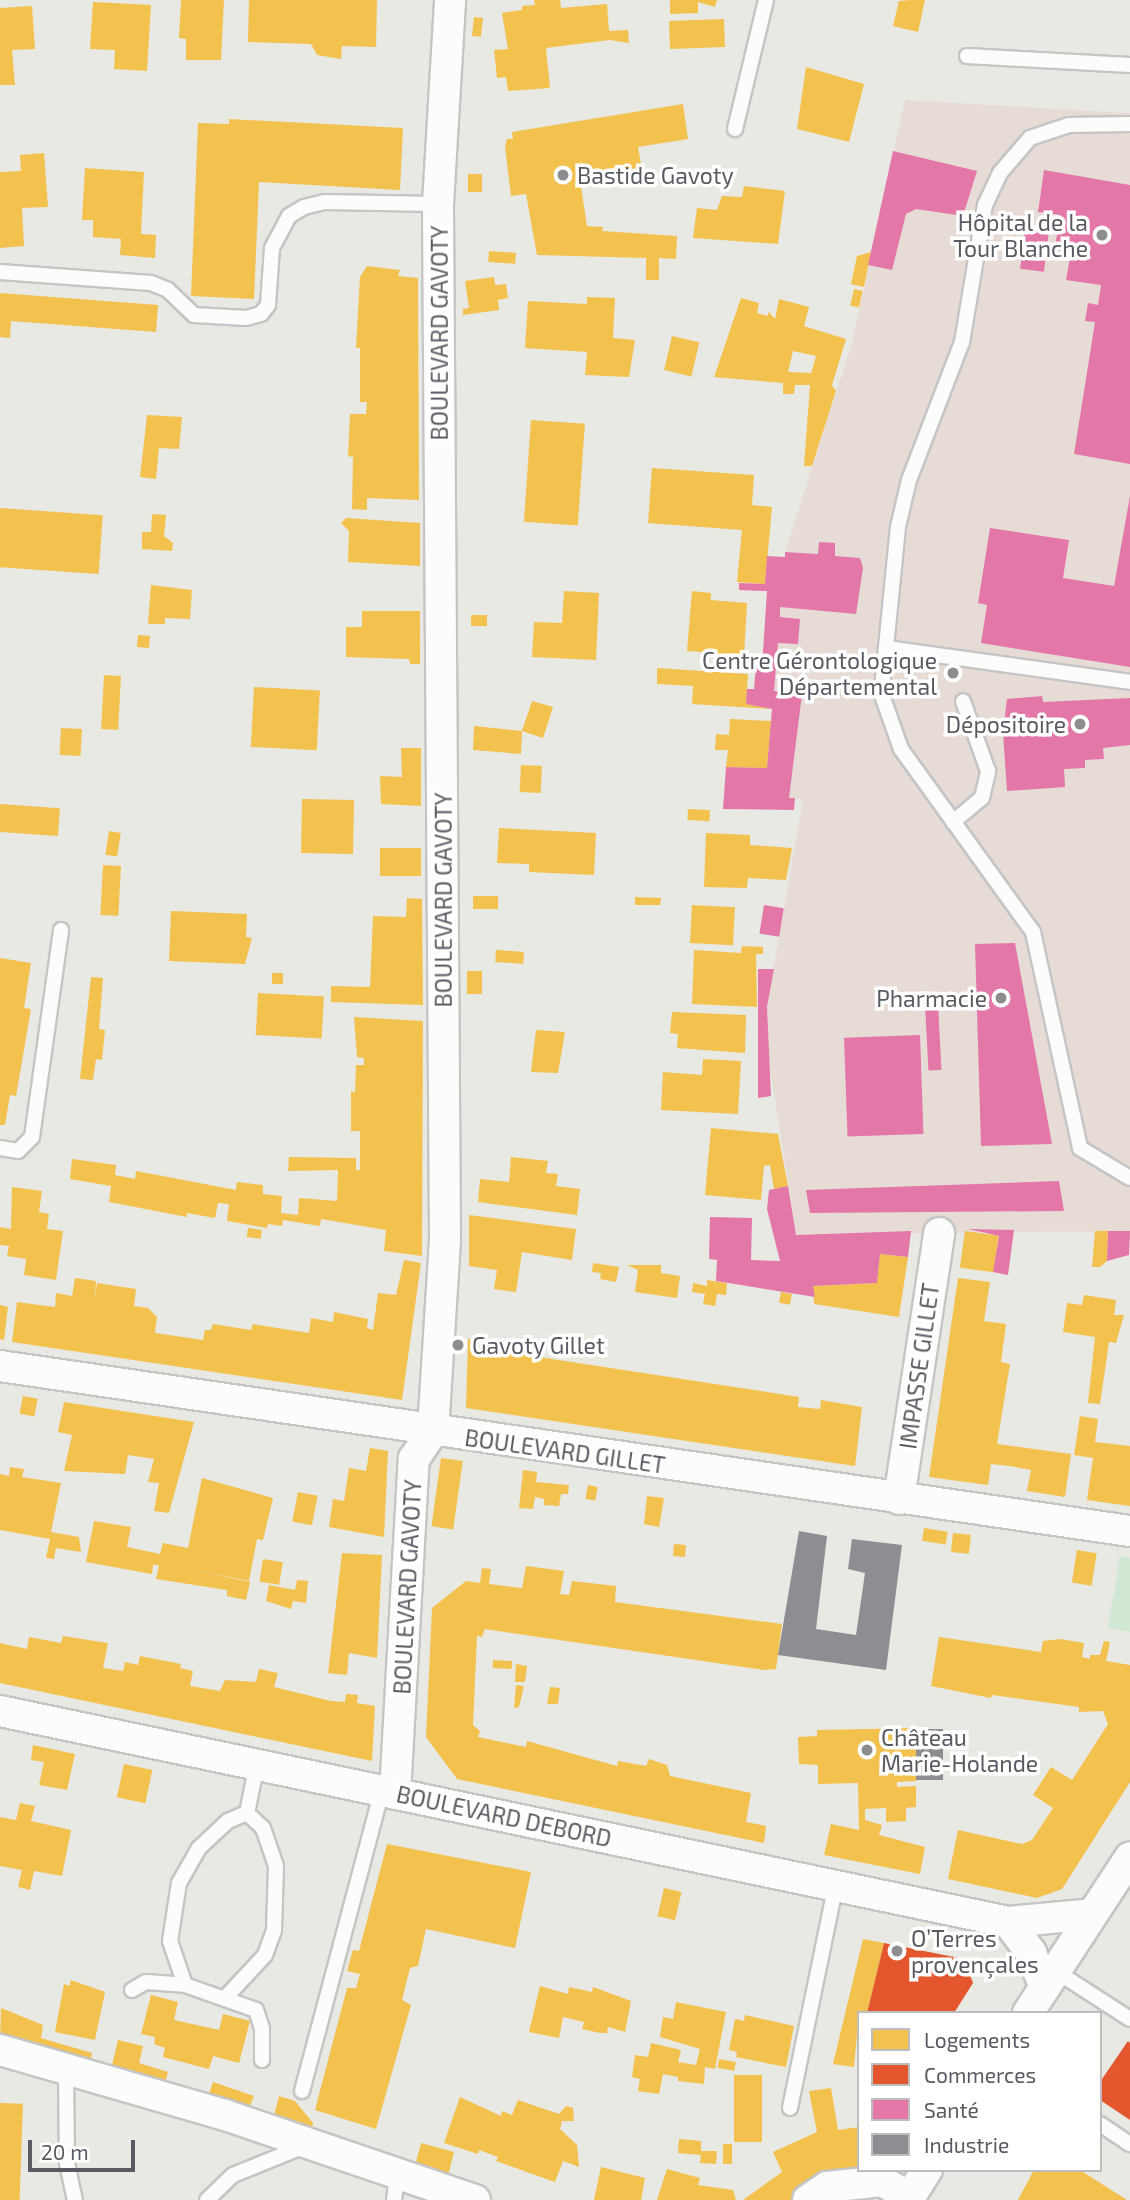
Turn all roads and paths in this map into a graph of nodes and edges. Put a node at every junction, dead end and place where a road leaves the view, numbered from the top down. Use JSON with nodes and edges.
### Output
{"nodes":[{"id":1,"x":450,"y":0,"type":"edge"},
{"id":2,"x":766,"y":0,"type":"edge"},
{"id":3,"x":967,"y":56,"type":"dead end"},
{"id":4,"x":1130,"y":65,"type":"edge"},
{"id":5,"x":1130,"y":124,"type":"edge"},
{"id":6,"x":736,"y":129,"type":"dead end"},
{"id":7,"x":438,"y":204,"type":"junction"},
{"id":8,"x":0,"y":272,"type":"edge"},
{"id":9,"x":886,"y":648,"type":"junction"},
{"id":10,"x":1130,"y":682,"type":"edge"},
{"id":11,"x":963,"y":701,"type":"dead end"},
{"id":12,"x":953,"y":822,"type":"junction"},
{"id":13,"x":61,"y":930,"type":"dead end"},
{"id":14,"x":0,"y":1148,"type":"edge"},
{"id":15,"x":1130,"y":1178,"type":"edge"},
{"id":16,"x":939,"y":1233,"type":"dead end"},
{"id":17,"x":0,"y":1367,"type":"edge"},
{"id":18,"x":433,"y":1432,"type":"junction"},
{"id":19,"x":899,"y":1499,"type":"junction"},
{"id":20,"x":1130,"y":1531,"type":"edge"},
{"id":21,"x":0,"y":1711,"type":"edge"},
{"id":22,"x":257,"y":1765,"type":"junction"},
{"id":23,"x":388,"y":1792,"type":"junction"},
{"id":24,"x":247,"y":1813,"type":"junction"},
{"id":25,"x":1130,"y":1857,"type":"edge"},
{"id":26,"x":836,"y":1884,"type":"junction"},
{"id":27,"x":1092,"y":1914,"type":"junction"},
{"id":28,"x":1009,"y":1922,"type":"junction"},
{"id":29,"x":1049,"y":1978,"type":"junction"},
{"id":30,"x":185,"y":1986,"type":"junction"},
{"id":31,"x":132,"y":1990,"type":"dead end"},
{"id":32,"x":226,"y":1997,"type":"junction"},
{"id":33,"x":1029,"y":2011,"type":"edge"},
{"id":34,"x":1130,"y":2019,"type":"edge"},
{"id":35,"x":0,"y":2050,"type":"edge"},
{"id":36,"x":262,"y":2060,"type":"dead end"},
{"id":37,"x":66,"y":2070,"type":"junction"},
{"id":38,"x":302,"y":2091,"type":"dead end"},
{"id":39,"x":790,"y":2108,"type":"dead end"},
{"id":40,"x":1102,"y":2125,"type":"edge"},
{"id":41,"x":1130,"y":2144,"type":"edge"},
{"id":42,"x":307,"y":2146,"type":"junction"},
{"id":43,"x":926,"y":2172,"type":"edge"},
{"id":44,"x":395,"y":2188,"type":"edge"},
{"id":45,"x":909,"y":2199,"type":"edge"},
{"id":46,"x":75,"y":2200,"type":"edge"},
{"id":47,"x":207,"y":2200,"type":"edge"},
{"id":48,"x":475,"y":2200,"type":"edge"},
{"id":49,"x":808,"y":2200,"type":"edge"}],
"edges":[{"from":1,"to":7,"type":"street","name":"BOULEVARD GAVOTY"},
{"from":2,"to":6,"type":"lane"},
{"from":3,"to":4,"type":"lane"},
{"from":5,"to":9,"type":"lane"},
{"from":7,"to":8,"type":"lane"},
{"from":7,"to":18,"type":"street","name":"BOULEVARD GAVOTY"},
{"from":9,"to":10,"type":"lane"},
{"from":9,"to":12,"type":"lane"},
{"from":11,"to":12,"type":"lane"},
{"from":12,"to":15,"type":"lane"},
{"from":13,"to":14,"type":"lane"},
{"from":16,"to":19,"type":"street","name":"IMPASSE GILLET"},
{"from":17,"to":18,"type":"street","name":"BOULEVARD GILLET"},
{"from":18,"to":19,"type":"street","name":"BOULEVARD GILLET"},
{"from":18,"to":23,"type":"street","name":"BOULEVARD GAVOTY"},
{"from":19,"to":20,"type":"street","name":"BOULEVARD GILLET"},
{"from":21,"to":22,"type":"street","name":"BOULEVARD DEBORD"},
{"from":22,"to":23,"type":"street","name":"BOULEVARD DEBORD"},
{"from":22,"to":24,"type":"lane"},
{"from":23,"to":26,"type":"street","name":"BOULEVARD DEBORD"},
{"from":23,"to":38,"type":"lane"},
{"from":24,"to":30,"type":"lane"},
{"from":24,"to":32,"type":"lane"},
{"from":25,"to":27,"type":"street"},
{"from":26,"to":28,"type":"street","name":"BOULEVARD DEBORD"},
{"from":26,"to":39,"type":"lane"},
{"from":27,"to":28,"type":"street","name":"BOULEVARD DEBORD"},
{"from":27,"to":29,"type":"street"},
{"from":28,"to":29,"type":"street"},
{"from":29,"to":33,"type":"street"},
{"from":29,"to":34,"type":"lane"},
{"from":30,"to":31,"type":"lane"},
{"from":30,"to":32,"type":"lane"},
{"from":32,"to":36,"type":"lane"},
{"from":35,"to":37,"type":"street"},
{"from":37,"to":42,"type":"street"},
{"from":37,"to":46,"type":"lane"},
{"from":40,"to":41,"type":"lane"},
{"from":42,"to":44,"type":"street"},
{"from":42,"to":47,"type":"lane"},
{"from":43,"to":45,"type":"street"},
{"from":44,"to":48,"type":"street"},
{"from":45,"to":49,"type":"street"}]}
